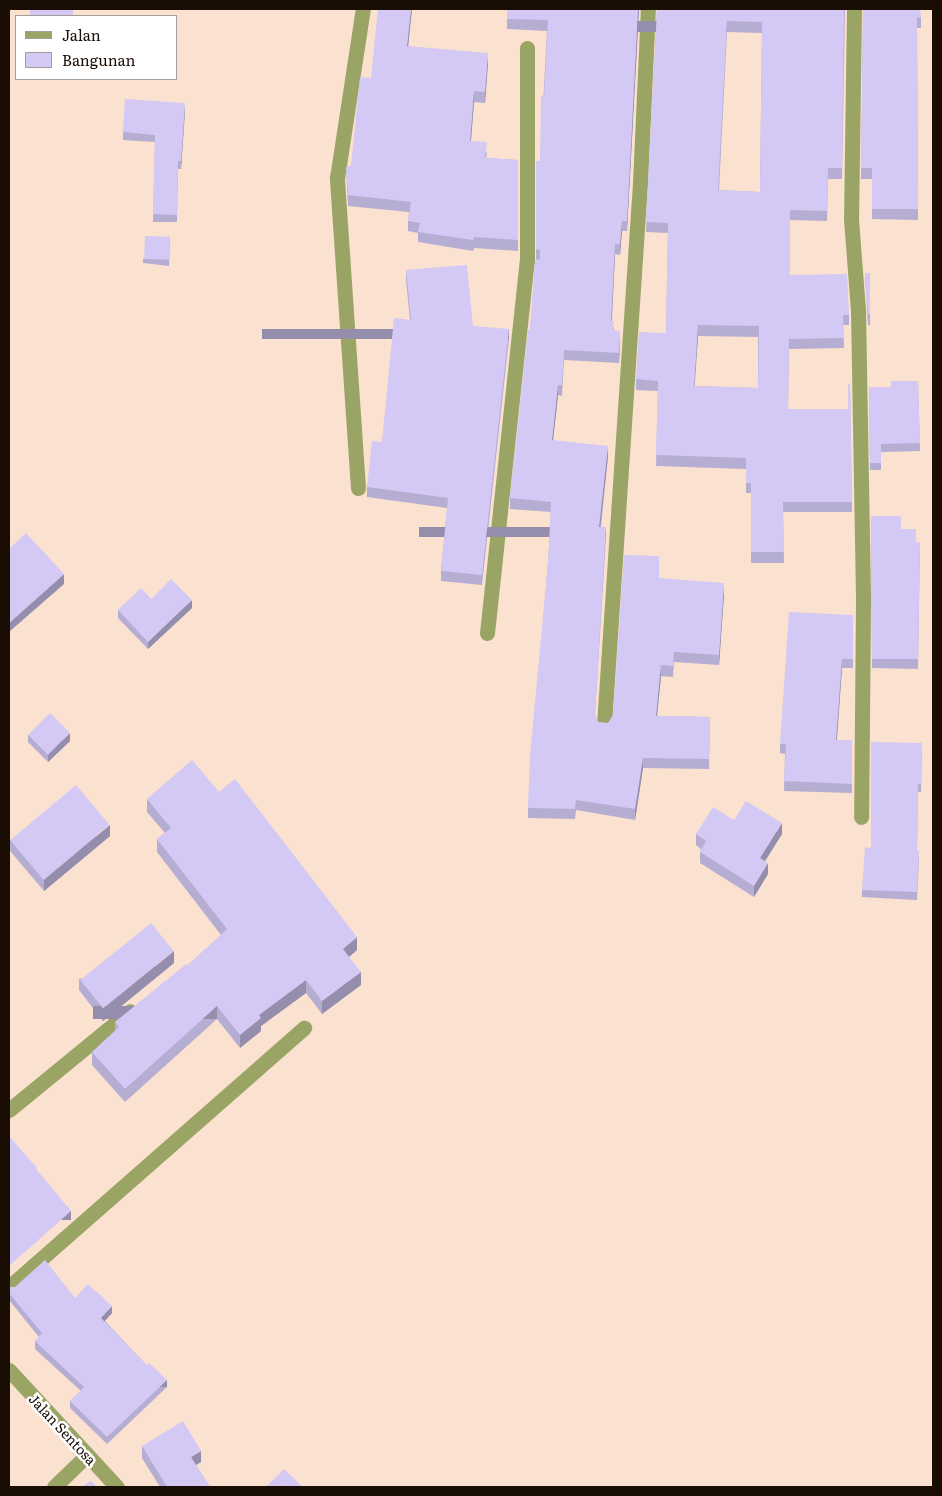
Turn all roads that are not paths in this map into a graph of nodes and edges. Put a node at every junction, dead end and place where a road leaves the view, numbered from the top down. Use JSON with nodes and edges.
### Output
{"nodes":[{"id":1,"x":363,"y":9,"type":"edge"},
{"id":2,"x":648,"y":9,"type":"edge"},
{"id":3,"x":854,"y":9,"type":"edge"},
{"id":4,"x":527,"y":48,"type":"dead end"},
{"id":5,"x":358,"y":488,"type":"dead end"},
{"id":6,"x":487,"y":633,"type":"dead end"},
{"id":7,"x":604,"y":725,"type":"edge"},
{"id":8,"x":861,"y":817,"type":"dead end"},
{"id":9,"x":143,"y":1000,"type":"edge"},
{"id":10,"x":304,"y":1028,"type":"dead end"},
{"id":11,"x":9,"y":1110,"type":"edge"},
{"id":12,"x":9,"y":1287,"type":"edge"},
{"id":13,"x":9,"y":1370,"type":"edge"},
{"id":14,"x":87,"y":1455,"type":"junction"},
{"id":15,"x":54,"y":1487,"type":"edge"},
{"id":16,"x":118,"y":1487,"type":"edge"}],
"edges":[{"from":1,"to":5,"type":"street"},
{"from":2,"to":7,"type":"street"},
{"from":3,"to":8,"type":"street"},
{"from":4,"to":6,"type":"street"},
{"from":9,"to":11,"type":"street"},
{"from":10,"to":12,"type":"street"},
{"from":13,"to":14,"type":"street","name":"Jalan Sentosa"},
{"from":14,"to":15,"type":"street"},
{"from":14,"to":16,"type":"street","name":"Jalan Sentosa"}]}
